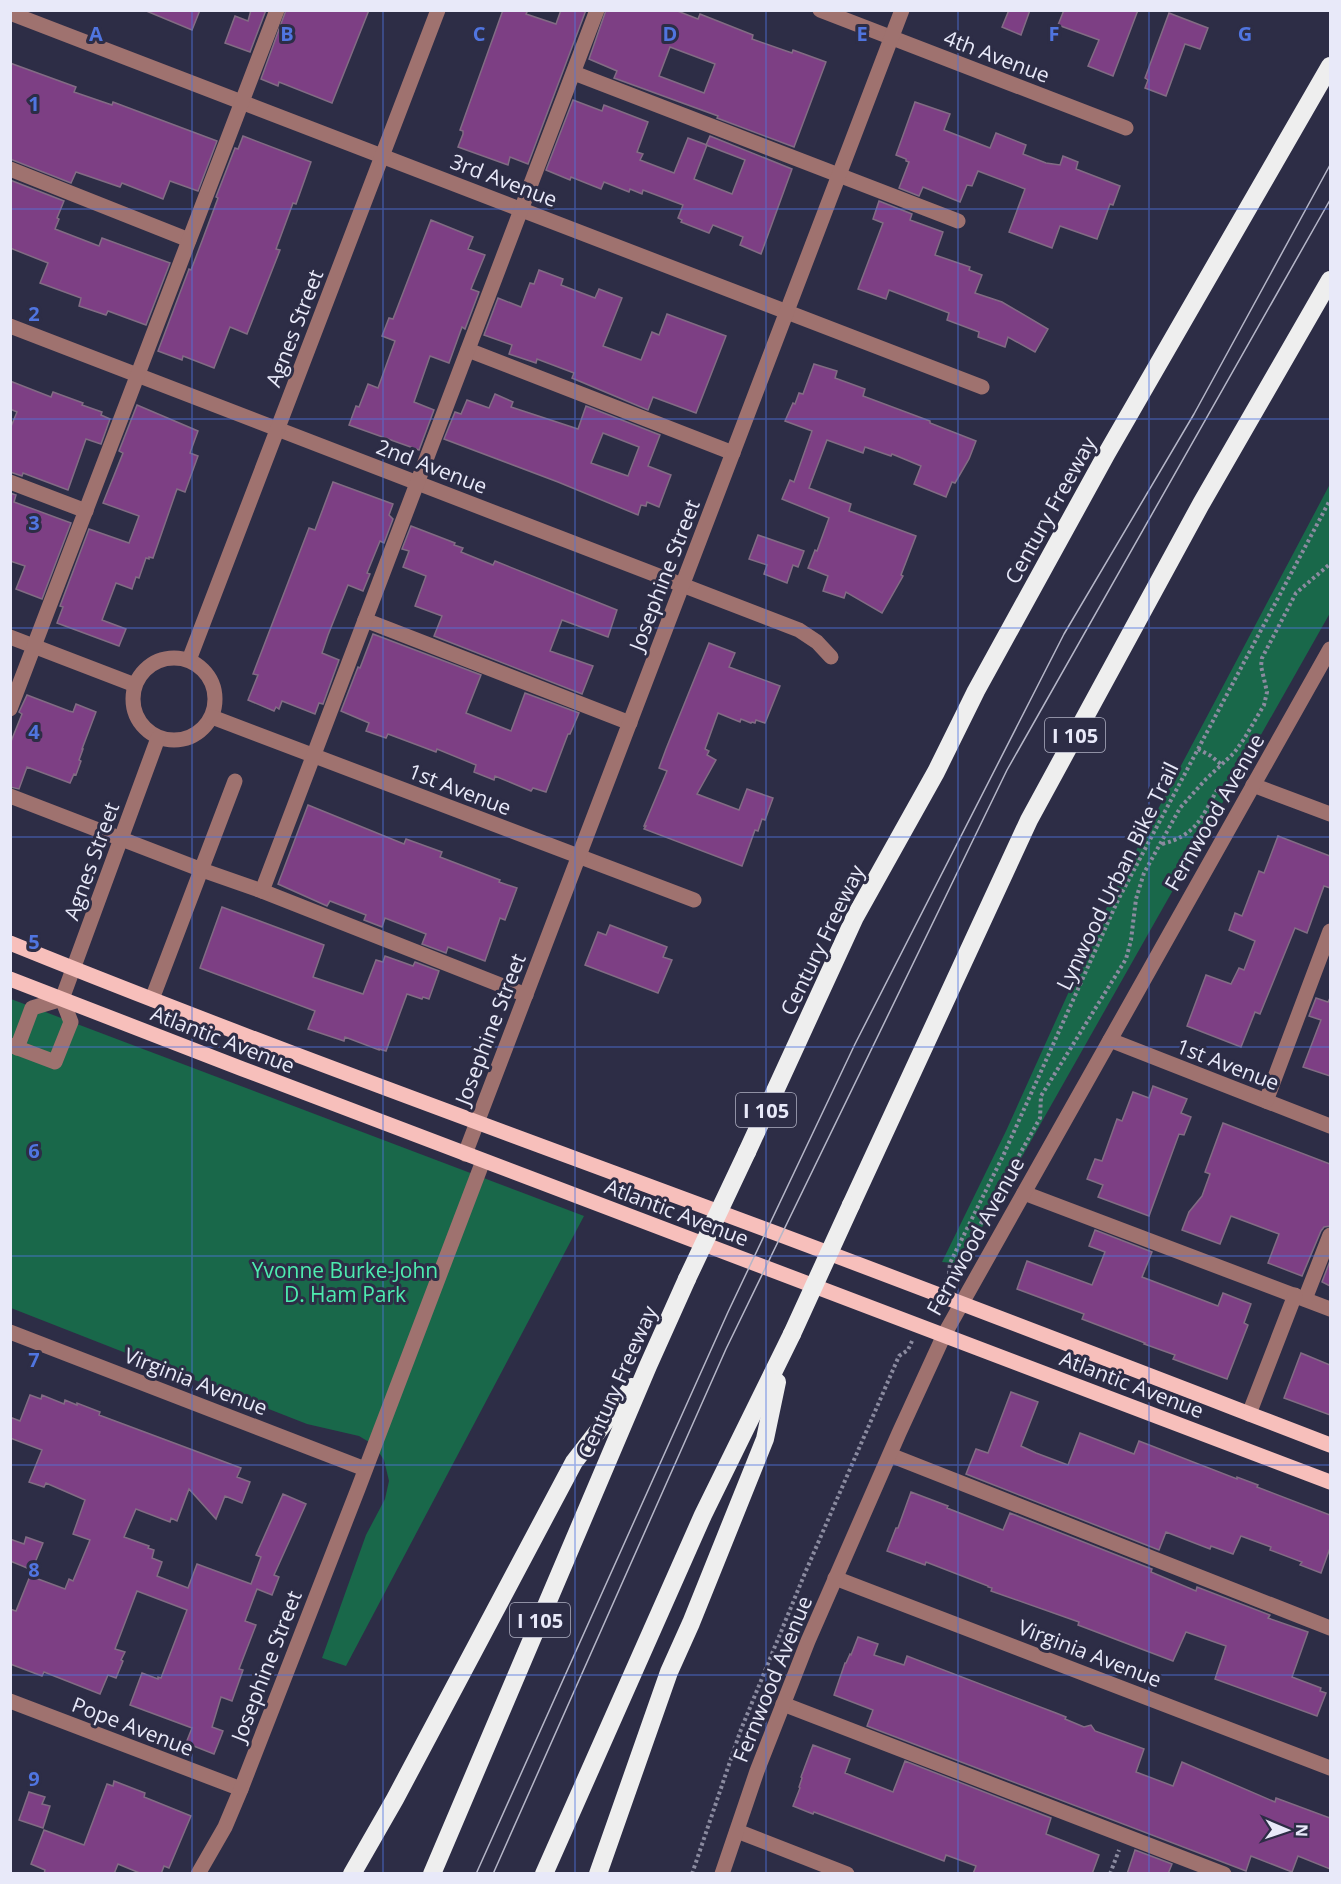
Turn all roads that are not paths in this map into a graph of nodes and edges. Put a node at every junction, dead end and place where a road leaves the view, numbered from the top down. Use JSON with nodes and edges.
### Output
{"nodes":[{"id":1,"x":277,"y":10,"type":"edge"},
{"id":2,"x":438,"y":10,"type":"edge"},
{"id":3,"x":597,"y":10,"type":"edge"},
{"id":4,"x":820,"y":10,"type":"edge"},
{"id":5,"x":902,"y":10,"type":"edge"},
{"id":6,"x":10,"y":13,"type":"edge"},
{"id":7,"x":892,"y":38,"type":"junction"},
{"id":8,"x":1330,"y":66,"type":"edge"},
{"id":9,"x":574,"y":73,"type":"junction"},
{"id":10,"x":242,"y":102,"type":"junction"},
{"id":11,"x":1126,"y":128,"type":"dead end"},
{"id":12,"x":382,"y":156,"type":"junction"},
{"id":13,"x":10,"y":169,"type":"edge"},
{"id":14,"x":839,"y":175,"type":"junction"},
{"id":15,"x":522,"y":210,"type":"junction"},
{"id":16,"x":957,"y":221,"type":"dead end"},
{"id":17,"x":189,"y":240,"type":"junction"},
{"id":18,"x":1330,"y":280,"type":"edge"},
{"id":19,"x":787,"y":312,"type":"junction"},
{"id":20,"x":10,"y":326,"type":"edge"},
{"id":21,"x":468,"y":350,"type":"junction"},
{"id":22,"x":138,"y":375,"type":"junction"},
{"id":23,"x":982,"y":387,"type":"dead end"},
{"id":24,"x":278,"y":429,"type":"junction"},
{"id":25,"x":733,"y":453,"type":"junction"},
{"id":26,"x":10,"y":482,"type":"edge"},
{"id":27,"x":418,"y":483,"type":"junction"},
{"id":28,"x":86,"y":511,"type":"junction"},
{"id":29,"x":683,"y":585,"type":"junction"},
{"id":30,"x":365,"y":620,"type":"junction"},
{"id":31,"x":10,"y":637,"type":"edge"},
{"id":32,"x":34,"y":646,"type":"junction"},
{"id":33,"x":1330,"y":649,"type":"edge"},
{"id":34,"x":831,"y":657,"type":"dead end"},
{"id":35,"x":189,"y":660,"type":"junction"},
{"id":36,"x":135,"y":685,"type":"junction"},
{"id":37,"x":10,"y":710,"type":"edge"},
{"id":38,"x":212,"y":717,"type":"junction"},
{"id":39,"x":630,"y":723,"type":"junction"},
{"id":40,"x":158,"y":738,"type":"junction"},
{"id":41,"x":314,"y":755,"type":"junction"},
{"id":42,"x":235,"y":781,"type":"dead end"},
{"id":43,"x":1253,"y":785,"type":"junction"},
{"id":44,"x":10,"y":796,"type":"edge"},
{"id":45,"x":1330,"y":814,"type":"edge"},
{"id":46,"x":122,"y":839,"type":"junction"},
{"id":47,"x":579,"y":856,"type":"junction"},
{"id":48,"x":202,"y":870,"type":"junction"},
{"id":49,"x":262,"y":891,"type":"junction"},
{"id":50,"x":694,"y":900,"type":"dead end"},
{"id":51,"x":1330,"y":931,"type":"edge"},
{"id":52,"x":10,"y":943,"type":"edge"},
{"id":53,"x":74,"y":969,"type":"junction"},
{"id":54,"x":10,"y":979,"type":"edge"},
{"id":55,"x":526,"y":995,"type":"junction"},
{"id":56,"x":62,"y":999,"type":"junction"},
{"id":57,"x":152,"y":999,"type":"junction"},
{"id":58,"x":1110,"y":1040,"type":"junction"},
{"id":59,"x":14,"y":1046,"type":"edge"},
{"id":60,"x":1266,"y":1101,"type":"junction"},
{"id":61,"x":477,"y":1122,"type":"junction"},
{"id":62,"x":1330,"y":1126,"type":"edge"},
{"id":63,"x":465,"y":1154,"type":"junction"},
{"id":64,"x":483,"y":1161,"type":"junction"},
{"id":65,"x":1024,"y":1192,"type":"junction"},
{"id":66,"x":1330,"y":1235,"type":"edge"},
{"id":67,"x":1300,"y":1297,"type":"junction"},
{"id":68,"x":961,"y":1302,"type":"junction"},
{"id":69,"x":1330,"y":1309,"type":"edge"},
{"id":70,"x":10,"y":1332,"type":"edge"},
{"id":71,"x":944,"y":1335,"type":"junction"},
{"id":72,"x":782,"y":1356,"type":"junction"},
{"id":73,"x":648,"y":1366,"type":"junction"},
{"id":74,"x":1249,"y":1414,"type":"junction"},
{"id":75,"x":1330,"y":1445,"type":"edge"},
{"id":76,"x":890,"y":1455,"type":"junction"},
{"id":77,"x":365,"y":1469,"type":"junction"},
{"id":78,"x":1330,"y":1482,"type":"edge"},
{"id":79,"x":835,"y":1578,"type":"junction"},
{"id":80,"x":1330,"y":1628,"type":"edge"},
{"id":81,"x":10,"y":1701,"type":"edge"},
{"id":82,"x":783,"y":1704,"type":"junction"},
{"id":83,"x":1330,"y":1768,"type":"edge"},
{"id":84,"x":241,"y":1789,"type":"junction"},
{"id":85,"x":395,"y":1799,"type":"junction"},
{"id":86,"x":736,"y":1831,"type":"junction"},
{"id":87,"x":198,"y":1874,"type":"edge"},
{"id":88,"x":352,"y":1874,"type":"edge"},
{"id":89,"x":359,"y":1874,"type":"edge"},
{"id":90,"x":432,"y":1874,"type":"edge"},
{"id":91,"x":544,"y":1874,"type":"edge"},
{"id":92,"x":598,"y":1874,"type":"edge"},
{"id":93,"x":722,"y":1874,"type":"edge"},
{"id":94,"x":847,"y":1874,"type":"edge"},
{"id":95,"x":1224,"y":1874,"type":"edge"}],
"edges":[{"from":1,"to":10,"type":"street"},
{"from":2,"to":12,"type":"street","name":"Agnes Street"},
{"from":3,"to":9,"type":"street"},
{"from":4,"to":7,"type":"street","name":"4th Avenue"},
{"from":5,"to":7,"type":"street","name":"Josephine Street"},
{"from":6,"to":10,"type":"street","name":"3rd Avenue"},
{"from":7,"to":11,"type":"street","name":"4th Avenue"},
{"from":7,"to":14,"type":"street","name":"Josephine Street"},
{"from":8,"to":73,"type":"highway","name":"Century Freeway","number":"I 105","bridge":true},
{"from":9,"to":14,"type":"street"},
{"from":9,"to":15,"type":"street"},
{"from":10,"to":12,"type":"street","name":"3rd Avenue"},
{"from":10,"to":17,"type":"street"},
{"from":12,"to":15,"type":"street","name":"3rd Avenue"},
{"from":12,"to":24,"type":"street","name":"Agnes Street"},
{"from":13,"to":17,"type":"street"},
{"from":14,"to":16,"type":"street"},
{"from":14,"to":19,"type":"street","name":"Josephine Street"},
{"from":15,"to":19,"type":"street","name":"3rd Avenue"},
{"from":15,"to":21,"type":"street"},
{"from":17,"to":22,"type":"street"},
{"from":18,"to":72,"type":"highway","number":"I 105","bridge":true},
{"from":19,"to":23,"type":"street","name":"3rd Avenue"},
{"from":19,"to":25,"type":"street","name":"Josephine Street"},
{"from":20,"to":22,"type":"street","name":"2nd Avenue"},
{"from":21,"to":25,"type":"street"},
{"from":21,"to":27,"type":"street"},
{"from":22,"to":24,"type":"street","name":"2nd Avenue"},
{"from":22,"to":28,"type":"street"},
{"from":24,"to":27,"type":"street","name":"2nd Avenue"},
{"from":24,"to":35,"type":"street","name":"Agnes Street"},
{"from":25,"to":29,"type":"street","name":"Josephine Street"},
{"from":26,"to":28,"type":"street"},
{"from":27,"to":29,"type":"street","name":"2nd Avenue"},
{"from":27,"to":30,"type":"street"},
{"from":28,"to":32,"type":"street"},
{"from":29,"to":34,"type":"street","name":"2nd Avenue"},
{"from":29,"to":39,"type":"street","name":"Josephine Street"},
{"from":30,"to":39,"type":"street"},
{"from":30,"to":41,"type":"street"},
{"from":31,"to":32,"type":"street"},
{"from":32,"to":36,"type":"street"},
{"from":32,"to":37,"type":"street"},
{"from":33,"to":43,"type":"street","name":"Fernwood Avenue"},
{"from":35,"to":36,"type":"street"},
{"from":35,"to":38,"type":"street"},
{"from":36,"to":40,"type":"street"},
{"from":38,"to":40,"type":"street"},
{"from":38,"to":41,"type":"street","name":"1st Avenue"},
{"from":39,"to":47,"type":"street","name":"Josephine Street"},
{"from":40,"to":46,"type":"street","name":"Agnes Street"},
{"from":41,"to":47,"type":"street","name":"1st Avenue"},
{"from":41,"to":49,"type":"street"},
{"from":42,"to":48,"type":"street"},
{"from":43,"to":45,"type":"street"},
{"from":43,"to":58,"type":"street","name":"Fernwood Avenue"},
{"from":44,"to":46,"type":"street"},
{"from":46,"to":48,"type":"street"},
{"from":46,"to":53,"type":"street","name":"Agnes Street"},
{"from":47,"to":50,"type":"street","name":"1st Avenue"},
{"from":47,"to":55,"type":"street","name":"Josephine Street"},
{"from":48,"to":49,"type":"street"},
{"from":48,"to":57,"type":"street"},
{"from":49,"to":55,"type":"street"},
{"from":51,"to":60,"type":"street"},
{"from":52,"to":53,"type":"main road","name":"Atlantic Avenue"},
{"from":53,"to":56,"type":"street","name":"Agnes Street"},
{"from":53,"to":57,"type":"main road","name":"Atlantic Avenue"},
{"from":54,"to":56,"type":"main road","name":"Atlantic Avenue"},
{"from":55,"to":61,"type":"street","name":"Josephine Street"},
{"from":56,"to":59,"type":"street"},
{"from":56,"to":59,"type":"street"},
{"from":56,"to":63,"type":"main road","name":"Atlantic Avenue"},
{"from":57,"to":61,"type":"main road","name":"Atlantic Avenue"},
{"from":58,"to":60,"type":"street","name":"1st Avenue"},
{"from":58,"to":65,"type":"street","name":"Fernwood Avenue"},
{"from":60,"to":62,"type":"street","name":"1st Avenue"},
{"from":61,"to":63,"type":"street","name":"Josephine Street"},
{"from":61,"to":68,"type":"main road","name":"Atlantic Avenue"},
{"from":63,"to":64,"type":"main road","name":"Atlantic Avenue"},
{"from":64,"to":71,"type":"main road","name":"Atlantic Avenue"},
{"from":64,"to":77,"type":"street","name":"Josephine Street"},
{"from":65,"to":67,"type":"street"},
{"from":65,"to":68,"type":"street","name":"Fernwood Avenue"},
{"from":66,"to":67,"type":"street"},
{"from":67,"to":69,"type":"street"},
{"from":67,"to":74,"type":"street"},
{"from":68,"to":71,"type":"street","name":"Fernwood Avenue"},
{"from":68,"to":74,"type":"main road","name":"Atlantic Avenue"},
{"from":70,"to":77,"type":"street","name":"Virginia Avenue"},
{"from":71,"to":76,"type":"street","name":"Fernwood Avenue"},
{"from":71,"to":78,"type":"main road","name":"Atlantic Avenue"},
{"from":72,"to":91,"type":"highway","number":"I 105"},
{"from":72,"to":92,"type":"highway"},
{"from":73,"to":85,"type":"highway"},
{"from":73,"to":90,"type":"highway","name":"Century Freeway","number":"I 105"},
{"from":74,"to":75,"type":"main road","name":"Atlantic Avenue"},
{"from":76,"to":79,"type":"street","name":"Fernwood Avenue"},
{"from":76,"to":80,"type":"street"},
{"from":77,"to":84,"type":"street","name":"Josephine Street"},
{"from":79,"to":82,"type":"street","name":"Fernwood Avenue"},
{"from":79,"to":83,"type":"street","name":"Virginia Avenue"},
{"from":81,"to":84,"type":"street","name":"Pope Avenue"},
{"from":82,"to":86,"type":"street","name":"Fernwood Avenue"},
{"from":82,"to":95,"type":"street"},
{"from":84,"to":87,"type":"street","name":"Josephine Street"},
{"from":85,"to":88,"type":"highway"},
{"from":85,"to":89,"type":"highway"},
{"from":86,"to":93,"type":"street","name":"Fernwood Avenue"},
{"from":86,"to":94,"type":"street"}]}
